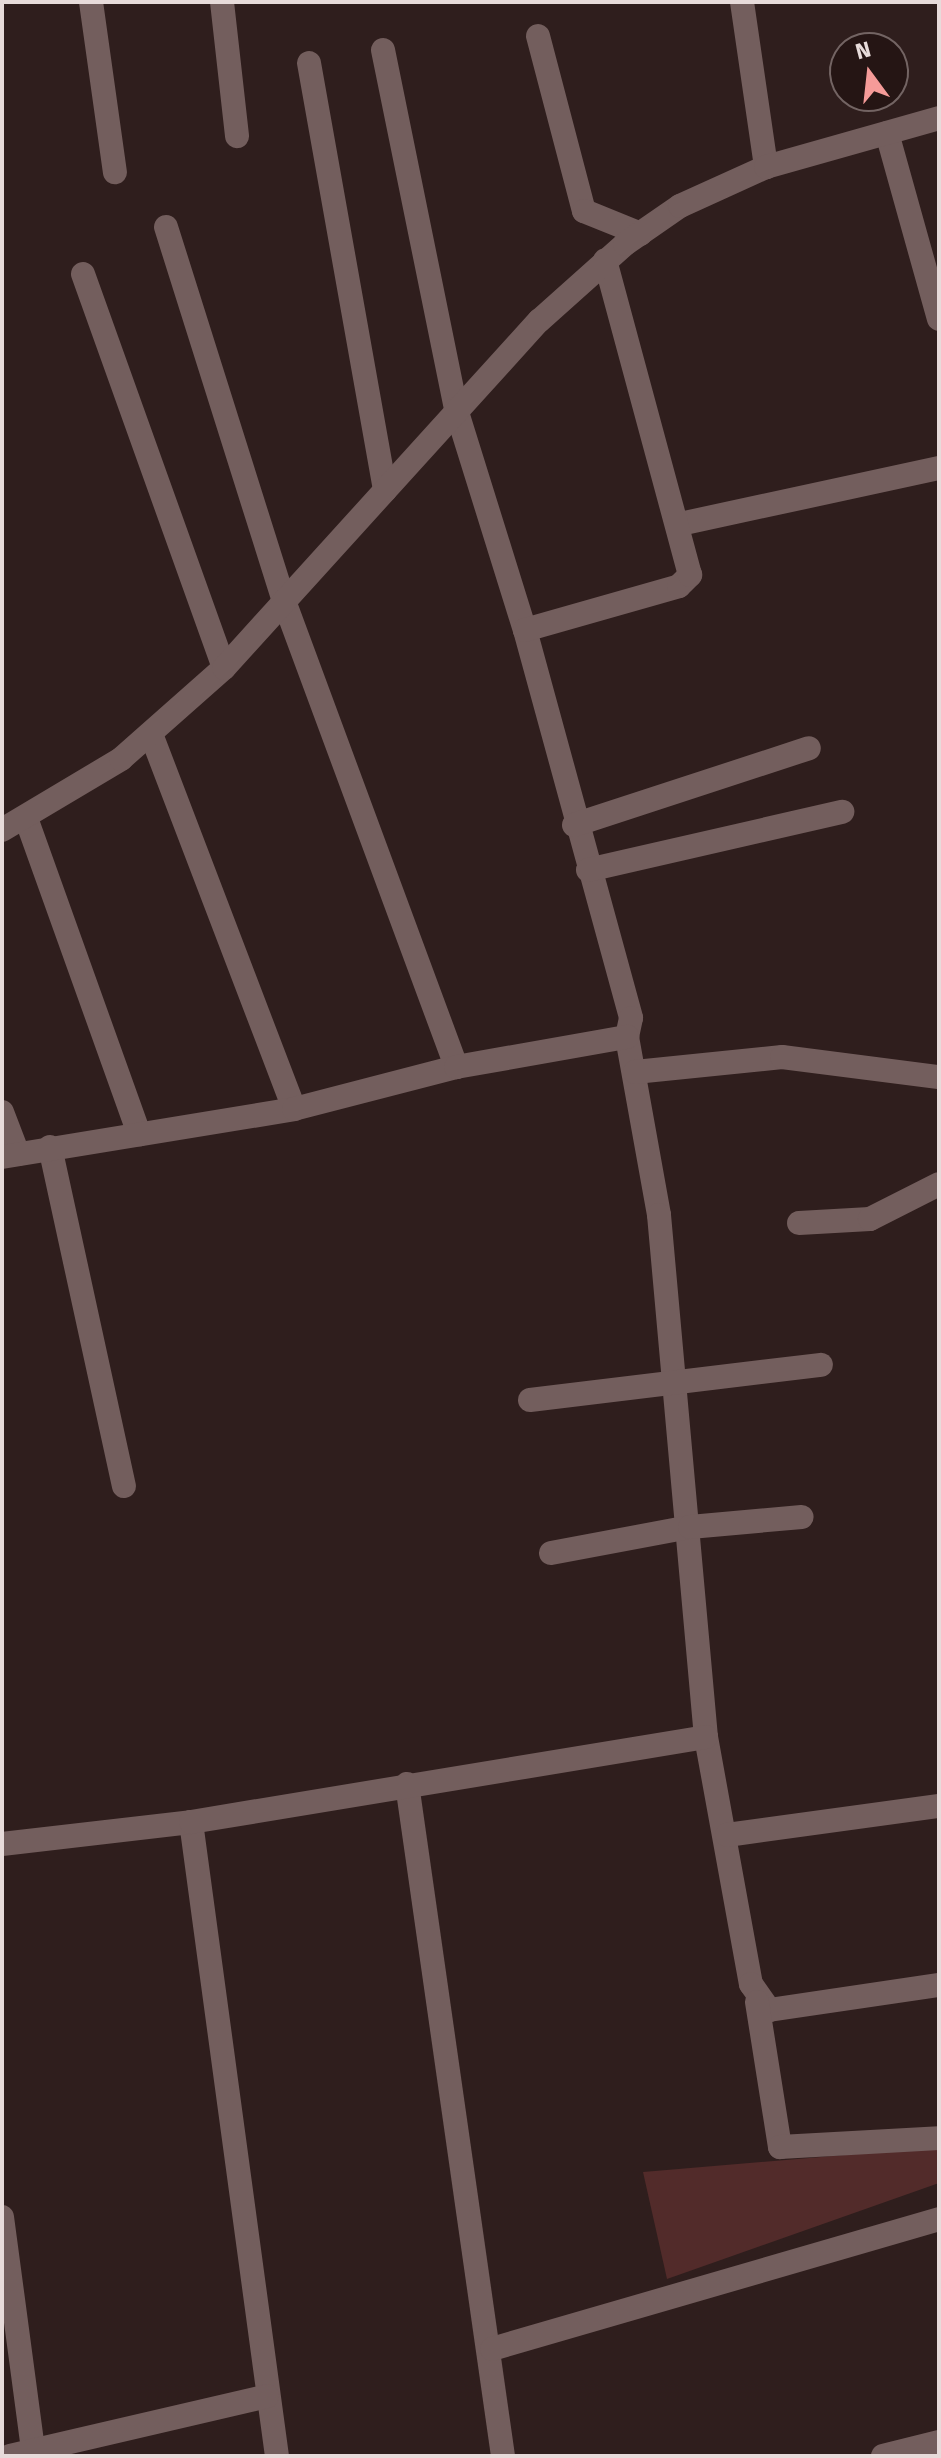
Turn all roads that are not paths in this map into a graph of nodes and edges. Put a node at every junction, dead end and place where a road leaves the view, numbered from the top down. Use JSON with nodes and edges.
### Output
{"nodes":[{"id":1,"x":91,"y":2,"type":"edge"},
{"id":2,"x":222,"y":2,"type":"edge"},
{"id":3,"x":742,"y":2,"type":"edge"},
{"id":4,"x":538,"y":36,"type":"dead end"},
{"id":5,"x":383,"y":50,"type":"dead end"},
{"id":6,"x":309,"y":63,"type":"dead end"},
{"id":7,"x":939,"y":118,"type":"edge"},
{"id":8,"x":887,"y":133,"type":"junction"},
{"id":9,"x":237,"y":136,"type":"dead end"},
{"id":10,"x":766,"y":167,"type":"junction"},
{"id":11,"x":115,"y":172,"type":"dead end"},
{"id":12,"x":166,"y":227,"type":"dead end"},
{"id":13,"x":641,"y":234,"type":"junction"},
{"id":14,"x":605,"y":260,"type":"junction"},
{"id":15,"x":83,"y":274,"type":"dead end"},
{"id":16,"x":939,"y":319,"type":"edge"},
{"id":17,"x":456,"y":409,"type":"junction"},
{"id":18,"x":939,"y":468,"type":"edge"},
{"id":19,"x":385,"y":490,"type":"junction"},
{"id":20,"x":680,"y":524,"type":"junction"},
{"id":21,"x":284,"y":601,"type":"junction"},
{"id":22,"x":525,"y":630,"type":"junction"},
{"id":23,"x":224,"y":668,"type":"junction"},
{"id":24,"x":151,"y":734,"type":"junction"},
{"id":25,"x":809,"y":748,"type":"dead end"},
{"id":26,"x":842,"y":812,"type":"dead end"},
{"id":27,"x":26,"y":818,"type":"junction"},
{"id":28,"x":574,"y":825,"type":"junction"},
{"id":29,"x":2,"y":830,"type":"edge"},
{"id":30,"x":588,"y":870,"type":"junction"},
{"id":31,"x":627,"y":1037,"type":"junction"},
{"id":32,"x":456,"y":1067,"type":"junction"},
{"id":33,"x":635,"y":1072,"type":"junction"},
{"id":34,"x":939,"y":1077,"type":"edge"},
{"id":35,"x":294,"y":1109,"type":"junction"},
{"id":36,"x":2,"y":1112,"type":"edge"},
{"id":37,"x":139,"y":1134,"type":"junction"},
{"id":38,"x":50,"y":1147,"type":"junction"},
{"id":39,"x":10,"y":1155,"type":"edge"},
{"id":40,"x":939,"y":1184,"type":"edge"},
{"id":41,"x":799,"y":1223,"type":"dead end"},
{"id":42,"x":821,"y":1365,"type":"dead end"},
{"id":43,"x":676,"y":1388,"type":"junction"},
{"id":44,"x":530,"y":1400,"type":"dead end"},
{"id":45,"x":124,"y":1486,"type":"dead end"},
{"id":46,"x":802,"y":1517,"type":"dead end"},
{"id":47,"x":690,"y":1527,"type":"junction"},
{"id":48,"x":551,"y":1553,"type":"dead end"},
{"id":49,"x":706,"y":1737,"type":"junction"},
{"id":50,"x":407,"y":1784,"type":"junction"},
{"id":51,"x":939,"y":1806,"type":"edge"},
{"id":52,"x":191,"y":1822,"type":"junction"},
{"id":53,"x":727,"y":1835,"type":"junction"},
{"id":54,"x":2,"y":1844,"type":"edge"},
{"id":55,"x":939,"y":1985,"type":"edge"},
{"id":56,"x":757,"y":2002,"type":"junction"},
{"id":57,"x":939,"y":2138,"type":"edge"},
{"id":58,"x":2,"y":2217,"type":"edge"},
{"id":59,"x":939,"y":2219,"type":"edge"},
{"id":60,"x":492,"y":2349,"type":"junction"},
{"id":61,"x":267,"y":2396,"type":"junction"},
{"id":62,"x":939,"y":2442,"type":"edge"},
{"id":63,"x":22,"y":2452,"type":"edge"},
{"id":64,"x":277,"y":2456,"type":"edge"},
{"id":65,"x":503,"y":2456,"type":"edge"},
{"id":66,"x":883,"y":2456,"type":"edge"}],
"edges":[{"from":1,"to":11,"type":"street"},
{"from":2,"to":9,"type":"street"},
{"from":3,"to":10,"type":"street"},
{"from":4,"to":13,"type":"street"},
{"from":5,"to":17,"type":"street"},
{"from":6,"to":19,"type":"street"},
{"from":7,"to":8,"type":"street"},
{"from":8,"to":10,"type":"street"},
{"from":8,"to":16,"type":"street"},
{"from":10,"to":13,"type":"street"},
{"from":12,"to":21,"type":"street"},
{"from":13,"to":14,"type":"street"},
{"from":14,"to":17,"type":"street"},
{"from":14,"to":20,"type":"street"},
{"from":15,"to":23,"type":"street"},
{"from":17,"to":19,"type":"street"},
{"from":17,"to":22,"type":"street"},
{"from":18,"to":20,"type":"street"},
{"from":19,"to":21,"type":"street"},
{"from":20,"to":22,"type":"street"},
{"from":21,"to":23,"type":"street"},
{"from":21,"to":32,"type":"street"},
{"from":22,"to":28,"type":"street"},
{"from":23,"to":24,"type":"street"},
{"from":24,"to":27,"type":"street"},
{"from":24,"to":35,"type":"street"},
{"from":25,"to":28,"type":"street"},
{"from":26,"to":30,"type":"street"},
{"from":27,"to":29,"type":"street"},
{"from":27,"to":37,"type":"street"},
{"from":28,"to":30,"type":"street"},
{"from":30,"to":31,"type":"street"},
{"from":31,"to":32,"type":"street"},
{"from":31,"to":33,"type":"street"},
{"from":32,"to":35,"type":"street"},
{"from":33,"to":34,"type":"street"},
{"from":33,"to":43,"type":"street"},
{"from":35,"to":37,"type":"street"},
{"from":36,"to":39,"type":"street"},
{"from":37,"to":38,"type":"street"},
{"from":38,"to":39,"type":"street"},
{"from":38,"to":45,"type":"street"},
{"from":40,"to":41,"type":"street"},
{"from":42,"to":43,"type":"street"},
{"from":43,"to":44,"type":"street"},
{"from":43,"to":47,"type":"street"},
{"from":46,"to":47,"type":"street"},
{"from":47,"to":48,"type":"street"},
{"from":47,"to":49,"type":"street"},
{"from":49,"to":50,"type":"street"},
{"from":49,"to":53,"type":"street"},
{"from":50,"to":52,"type":"street"},
{"from":50,"to":60,"type":"street"},
{"from":51,"to":53,"type":"street"},
{"from":52,"to":54,"type":"street"},
{"from":52,"to":61,"type":"street"},
{"from":53,"to":56,"type":"street"},
{"from":55,"to":56,"type":"street"},
{"from":56,"to":57,"type":"street"},
{"from":58,"to":63,"type":"street"},
{"from":59,"to":60,"type":"street"},
{"from":60,"to":65,"type":"street"},
{"from":61,"to":63,"type":"street"},
{"from":61,"to":64,"type":"street"},
{"from":62,"to":66,"type":"street"}]}
